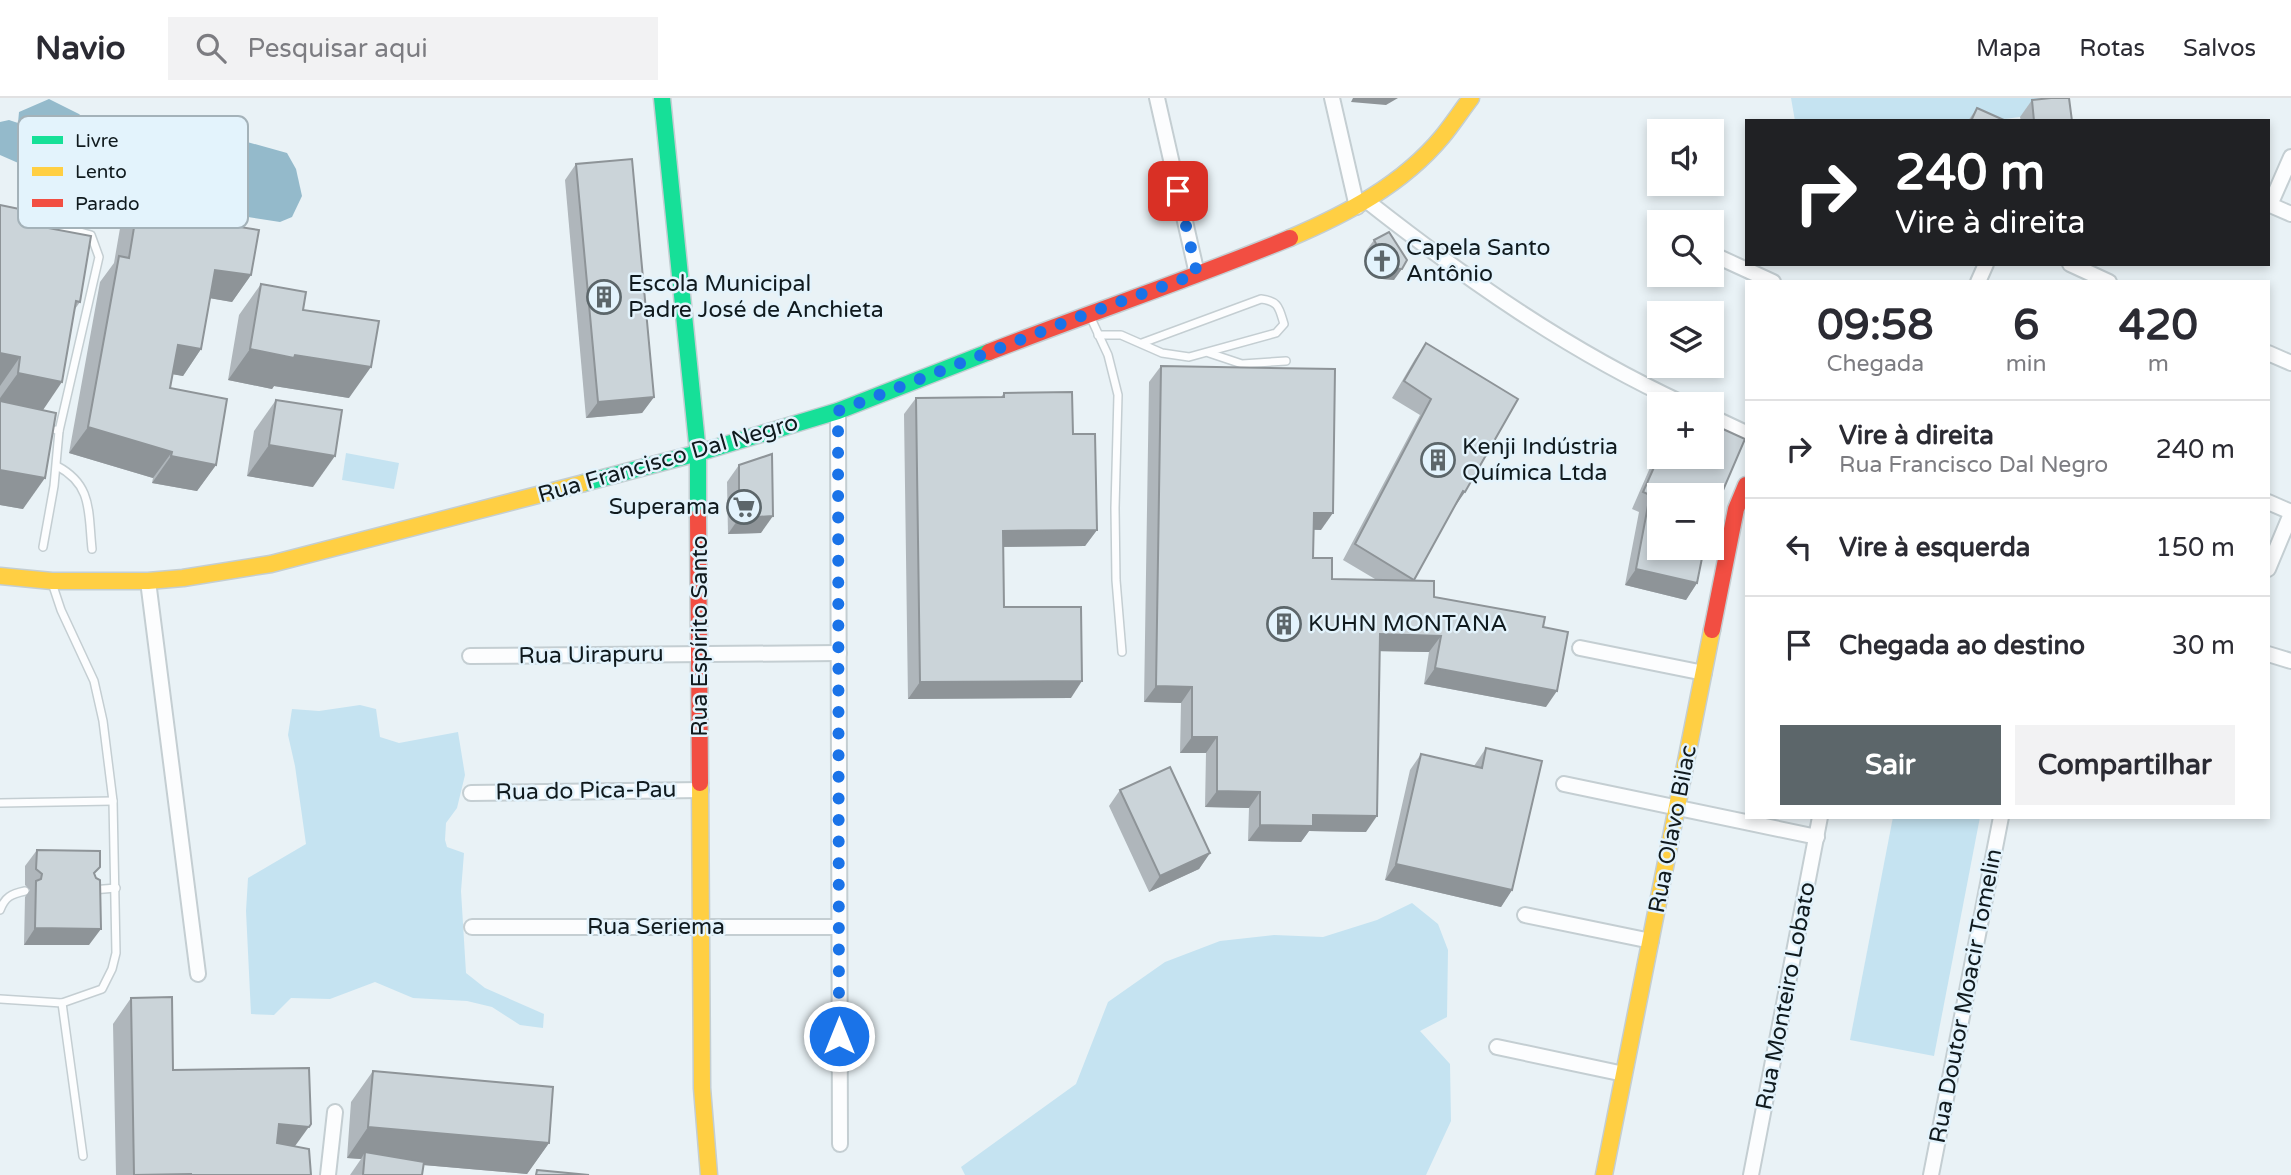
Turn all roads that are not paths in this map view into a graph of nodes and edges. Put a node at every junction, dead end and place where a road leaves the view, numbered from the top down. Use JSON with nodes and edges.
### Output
{"nodes":[{"id":1,"x":663,"y":98,"type":"edge"},
{"id":2,"x":1157,"y":98,"type":"edge"},
{"id":3,"x":1332,"y":98,"type":"edge"},
{"id":4,"x":1471,"y":98,"type":"edge"},
{"id":5,"x":2291,"y":158,"type":"edge"},
{"id":6,"x":2270,"y":203,"type":"edge"},
{"id":7,"x":1362,"y":204,"type":"junction"},
{"id":8,"x":2270,"y":205,"type":"edge"},
{"id":9,"x":2291,"y":214,"type":"edge"},
{"id":10,"x":66,"y":228,"type":"edge"},
{"id":11,"x":1724,"y":260,"type":"edge"},
{"id":12,"x":2075,"y":266,"type":"edge"},
{"id":13,"x":1197,"y":274,"type":"junction"},
{"id":14,"x":1769,"y":280,"type":"edge"},
{"id":15,"x":2105,"y":280,"type":"edge"},
{"id":16,"x":1089,"y":313,"type":"junction"},
{"id":17,"x":1098,"y":335,"type":"junction"},
{"id":18,"x":1142,"y":343,"type":"junction"},
{"id":19,"x":1208,"y":353,"type":"junction"},
{"id":20,"x":2270,"y":353,"type":"edge"},
{"id":21,"x":1286,"y":361,"type":"dead end"},
{"id":22,"x":2291,"y":363,"type":"edge"},
{"id":23,"x":1660,"y":392,"type":"edge"},
{"id":24,"x":838,"y":411,"type":"junction"},
{"id":25,"x":1724,"y":423,"type":"edge"},
{"id":26,"x":47,"y":428,"type":"edge"},
{"id":27,"x":59,"y":431,"type":"junction"},
{"id":28,"x":1745,"y":433,"type":"edge"},
{"id":29,"x":698,"y":453,"type":"junction"},
{"id":30,"x":57,"y":466,"type":"junction"},
{"id":31,"x":1745,"y":487,"type":"edge"},
{"id":32,"x":2270,"y":503,"type":"edge"},
{"id":33,"x":2291,"y":513,"type":"edge"},
{"id":34,"x":43,"y":547,"type":"dead end"},
{"id":35,"x":92,"y":549,"type":"dead end"},
{"id":36,"x":2270,"y":564,"type":"edge"},
{"id":37,"x":0,"y":576,"type":"edge"},
{"id":38,"x":52,"y":581,"type":"junction"},
{"id":39,"x":148,"y":581,"type":"junction"},
{"id":40,"x":1580,"y":648,"type":"dead end"},
{"id":41,"x":1122,"y":652,"type":"dead end"},
{"id":42,"x":839,"y":653,"type":"junction"},
{"id":43,"x":700,"y":654,"type":"junction"},
{"id":44,"x":2270,"y":655,"type":"edge"},
{"id":45,"x":470,"y":656,"type":"dead end"},
{"id":46,"x":2291,"y":661,"type":"edge"},
{"id":47,"x":1704,"y":673,"type":"junction"},
{"id":48,"x":1564,"y":784,"type":"dead end"},
{"id":49,"x":701,"y":790,"type":"junction"},
{"id":50,"x":471,"y":793,"type":"dead end"},
{"id":51,"x":113,"y":801,"type":"junction"},
{"id":52,"x":0,"y":803,"type":"edge"},
{"id":53,"x":1677,"y":807,"type":"junction"},
{"id":54,"x":1820,"y":819,"type":"edge"},
{"id":55,"x":2001,"y":819,"type":"edge"},
{"id":56,"x":1817,"y":836,"type":"junction"},
{"id":57,"x":116,"y":888,"type":"junction"},
{"id":58,"x":89,"y":890,"type":"edge"},
{"id":59,"x":25,"y":891,"type":"dead end"},
{"id":60,"x":0,"y":910,"type":"edge"},
{"id":61,"x":1525,"y":915,"type":"dead end"},
{"id":62,"x":472,"y":927,"type":"dead end"},
{"id":63,"x":701,"y":927,"type":"junction"},
{"id":64,"x":839,"y":927,"type":"junction"},
{"id":65,"x":1651,"y":941,"type":"junction"},
{"id":66,"x":198,"y":974,"type":"dead end"},
{"id":67,"x":0,"y":999,"type":"edge"},
{"id":68,"x":62,"y":1003,"type":"junction"},
{"id":69,"x":1497,"y":1047,"type":"dead end"},
{"id":70,"x":1625,"y":1074,"type":"junction"},
{"id":71,"x":335,"y":1112,"type":"dead end"},
{"id":72,"x":840,"y":1144,"type":"dead end"},
{"id":73,"x":83,"y":1156,"type":"dead end"},
{"id":74,"x":328,"y":1175,"type":"edge"},
{"id":75,"x":709,"y":1175,"type":"edge"},
{"id":76,"x":1605,"y":1175,"type":"edge"},
{"id":77,"x":1751,"y":1175,"type":"edge"},
{"id":78,"x":1931,"y":1175,"type":"edge"}],
"edges":[{"from":1,"to":29,"type":"street","name":"Rua Espírito Santo"},
{"from":2,"to":13,"type":"street"},
{"from":3,"to":7,"type":"street"},
{"from":4,"to":7,"type":"street","name":"Rua Francisco Dal Negro"},
{"from":5,"to":6,"type":"street"},
{"from":7,"to":13,"type":"street","name":"Rua Francisco Dal Negro"},
{"from":7,"to":23,"type":"street"},
{"from":8,"to":9,"type":"street"},
{"from":10,"to":27,"type":"lane"},
{"from":11,"to":14,"type":"street"},
{"from":12,"to":15,"type":"street"},
{"from":13,"to":16,"type":"street","name":"Rua Francisco Dal Negro"},
{"from":16,"to":17,"type":"lane"},
{"from":16,"to":24,"type":"street","name":"Rua Francisco Dal Negro"},
{"from":17,"to":18,"type":"lane"},
{"from":17,"to":41,"type":"lane"},
{"from":18,"to":19,"type":"lane"},
{"from":18,"to":19,"type":"lane"},
{"from":19,"to":21,"type":"lane"},
{"from":20,"to":22,"type":"street"},
{"from":24,"to":29,"type":"street","name":"Rua Francisco Dal Negro"},
{"from":24,"to":42,"type":"street"},
{"from":25,"to":28,"type":"street"},
{"from":26,"to":27,"type":"lane"},
{"from":27,"to":30,"type":"lane"},
{"from":29,"to":39,"type":"street","name":"Rua Francisco Dal Negro"},
{"from":29,"to":43,"type":"street","name":"Rua Espírito Santo"},
{"from":30,"to":34,"type":"lane"},
{"from":30,"to":35,"type":"lane"},
{"from":31,"to":47,"type":"street","name":"Rua Olavo Bilac"},
{"from":32,"to":33,"type":"street"},
{"from":33,"to":36,"type":"street"},
{"from":37,"to":38,"type":"street","name":"Rua Francisco Dal Negro"},
{"from":38,"to":39,"type":"street","name":"Rua Francisco Dal Negro"},
{"from":38,"to":51,"type":"lane"},
{"from":39,"to":66,"type":"street"},
{"from":40,"to":47,"type":"street"},
{"from":42,"to":43,"type":"street","name":"Rua Uirapuru"},
{"from":42,"to":64,"type":"street"},
{"from":43,"to":45,"type":"street","name":"Rua Uirapuru"},
{"from":43,"to":49,"type":"street","name":"Rua Espírito Santo"},
{"from":44,"to":46,"type":"street"},
{"from":47,"to":53,"type":"street","name":"Rua Olavo Bilac"},
{"from":48,"to":53,"type":"street"},
{"from":49,"to":50,"type":"street","name":"Rua do Pica-Pau"},
{"from":49,"to":63,"type":"street","name":"Rua Espírito Santo"},
{"from":51,"to":52,"type":"lane"},
{"from":51,"to":57,"type":"lane"},
{"from":53,"to":56,"type":"street"},
{"from":53,"to":65,"type":"street","name":"Rua Olavo Bilac"},
{"from":54,"to":56,"type":"street","name":"Rua Monteiro Lobato"},
{"from":55,"to":78,"type":"street","name":"Rua Doutor Moacir Tomelin"},
{"from":56,"to":77,"type":"street","name":"Rua Monteiro Lobato"},
{"from":57,"to":58,"type":"lane"},
{"from":57,"to":68,"type":"lane"},
{"from":59,"to":60,"type":"lane"},
{"from":61,"to":65,"type":"street"},
{"from":62,"to":63,"type":"street","name":"Rua Seriema"},
{"from":63,"to":64,"type":"street","name":"Rua Seriema"},
{"from":63,"to":75,"type":"street","name":"Rua Espírito Santo"},
{"from":64,"to":72,"type":"street"},
{"from":65,"to":70,"type":"street","name":"Rua Olavo Bilac"},
{"from":67,"to":68,"type":"lane"},
{"from":68,"to":73,"type":"lane"},
{"from":69,"to":70,"type":"street"},
{"from":70,"to":76,"type":"street","name":"Rua Olavo Bilac"},
{"from":71,"to":74,"type":"street"}]}
